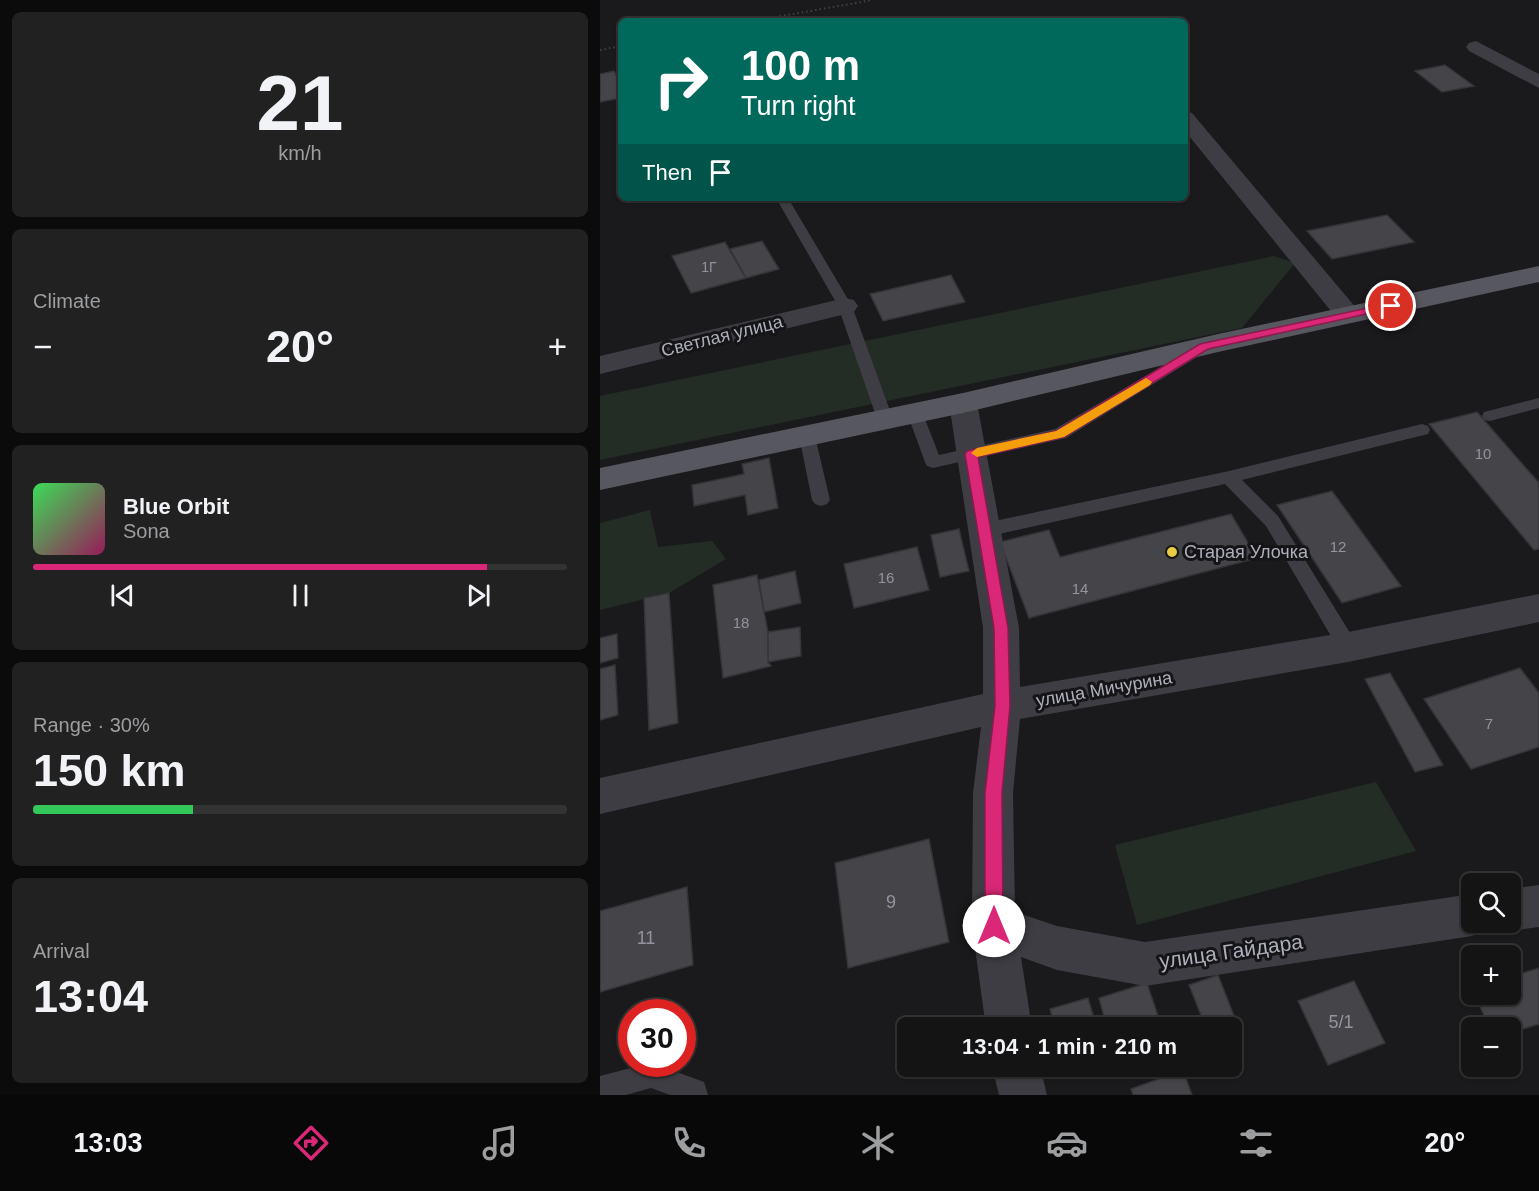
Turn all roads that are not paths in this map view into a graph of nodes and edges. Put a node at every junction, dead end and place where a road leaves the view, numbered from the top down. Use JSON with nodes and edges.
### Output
{"nodes":[{"id":1,"x":1476,"y":47,"type":"dead end"},
{"id":2,"x":1539,"y":82,"type":"edge"},
{"id":3,"x":1188,"y":121,"type":"edge"},
{"id":4,"x":784,"y":201,"type":"edge"},
{"id":5,"x":1539,"y":274,"type":"edge"},
{"id":6,"x":845,"y":306,"type":"junction"},
{"id":7,"x":1348,"y":315,"type":"junction"},
{"id":8,"x":1204,"y":346,"type":"junction"},
{"id":9,"x":600,"y":365,"type":"edge"},
{"id":10,"x":963,"y":403,"type":"junction"},
{"id":11,"x":1539,"y":403,"type":"edge"},
{"id":12,"x":915,"y":413,"type":"junction"},
{"id":13,"x":1490,"y":416,"type":"dead end"},
{"id":14,"x":885,"y":419,"type":"junction"},
{"id":15,"x":1422,"y":430,"type":"dead end"},
{"id":16,"x":807,"y":436,"type":"junction"},
{"id":17,"x":972,"y":454,"type":"junction"},
{"id":18,"x":1228,"y":477,"type":"junction"},
{"id":19,"x":600,"y":479,"type":"edge"},
{"id":20,"x":821,"y":500,"type":"dead end"},
{"id":21,"x":986,"y":530,"type":"junction"},
{"id":22,"x":1539,"y":608,"type":"edge"},
{"id":23,"x":1348,"y":647,"type":"junction"},
{"id":24,"x":1002,"y":706,"type":"junction"},
{"id":25,"x":600,"y":796,"type":"edge"},
{"id":26,"x":1539,"y":906,"type":"edge"},
{"id":27,"x":1521,"y":908,"type":"edge"},
{"id":28,"x":1461,"y":917,"type":"edge"},
{"id":29,"x":994,"y":926,"type":"junction"},
{"id":30,"x":1006,"y":1017,"type":"edge"},
{"id":31,"x":1019,"y":1077,"type":"edge"},
{"id":32,"x":600,"y":1089,"type":"edge"},
{"id":33,"x":695,"y":1095,"type":"edge"},
{"id":34,"x":1023,"y":1095,"type":"edge"}],
"edges":[{"from":1,"to":2,"type":"street"},
{"from":3,"to":7,"type":"street"},
{"from":4,"to":6,"type":"lane"},
{"from":5,"to":7,"type":"main road"},
{"from":6,"to":9,"type":"street","name":"Светлая улица"},
{"from":6,"to":14,"type":"lane"},
{"from":7,"to":8,"type":"main road"},
{"from":8,"to":10,"type":"main road"},
{"from":8,"to":17,"type":"lane"},
{"from":10,"to":12,"type":"main road"},
{"from":10,"to":17,"type":"street"},
{"from":11,"to":13,"type":"lane"},
{"from":12,"to":14,"type":"main road"},
{"from":12,"to":17,"type":"lane"},
{"from":14,"to":16,"type":"main road"},
{"from":15,"to":18,"type":"lane"},
{"from":16,"to":19,"type":"main road"},
{"from":16,"to":20,"type":"lane"},
{"from":17,"to":21,"type":"street"},
{"from":18,"to":21,"type":"lane"},
{"from":18,"to":23,"type":"lane"},
{"from":21,"to":24,"type":"street"},
{"from":22,"to":23,"type":"street","name":"улица Мичурина"},
{"from":23,"to":24,"type":"street","name":"улица Мичурина"},
{"from":24,"to":25,"type":"street","name":"улица Мичурина"},
{"from":24,"to":29,"type":"street"},
{"from":26,"to":27,"type":"street"},
{"from":28,"to":29,"type":"street","name":"улица Гайдара"},
{"from":29,"to":30,"type":"street"},
{"from":31,"to":34,"type":"street"},
{"from":32,"to":33,"type":"lane"}]}
